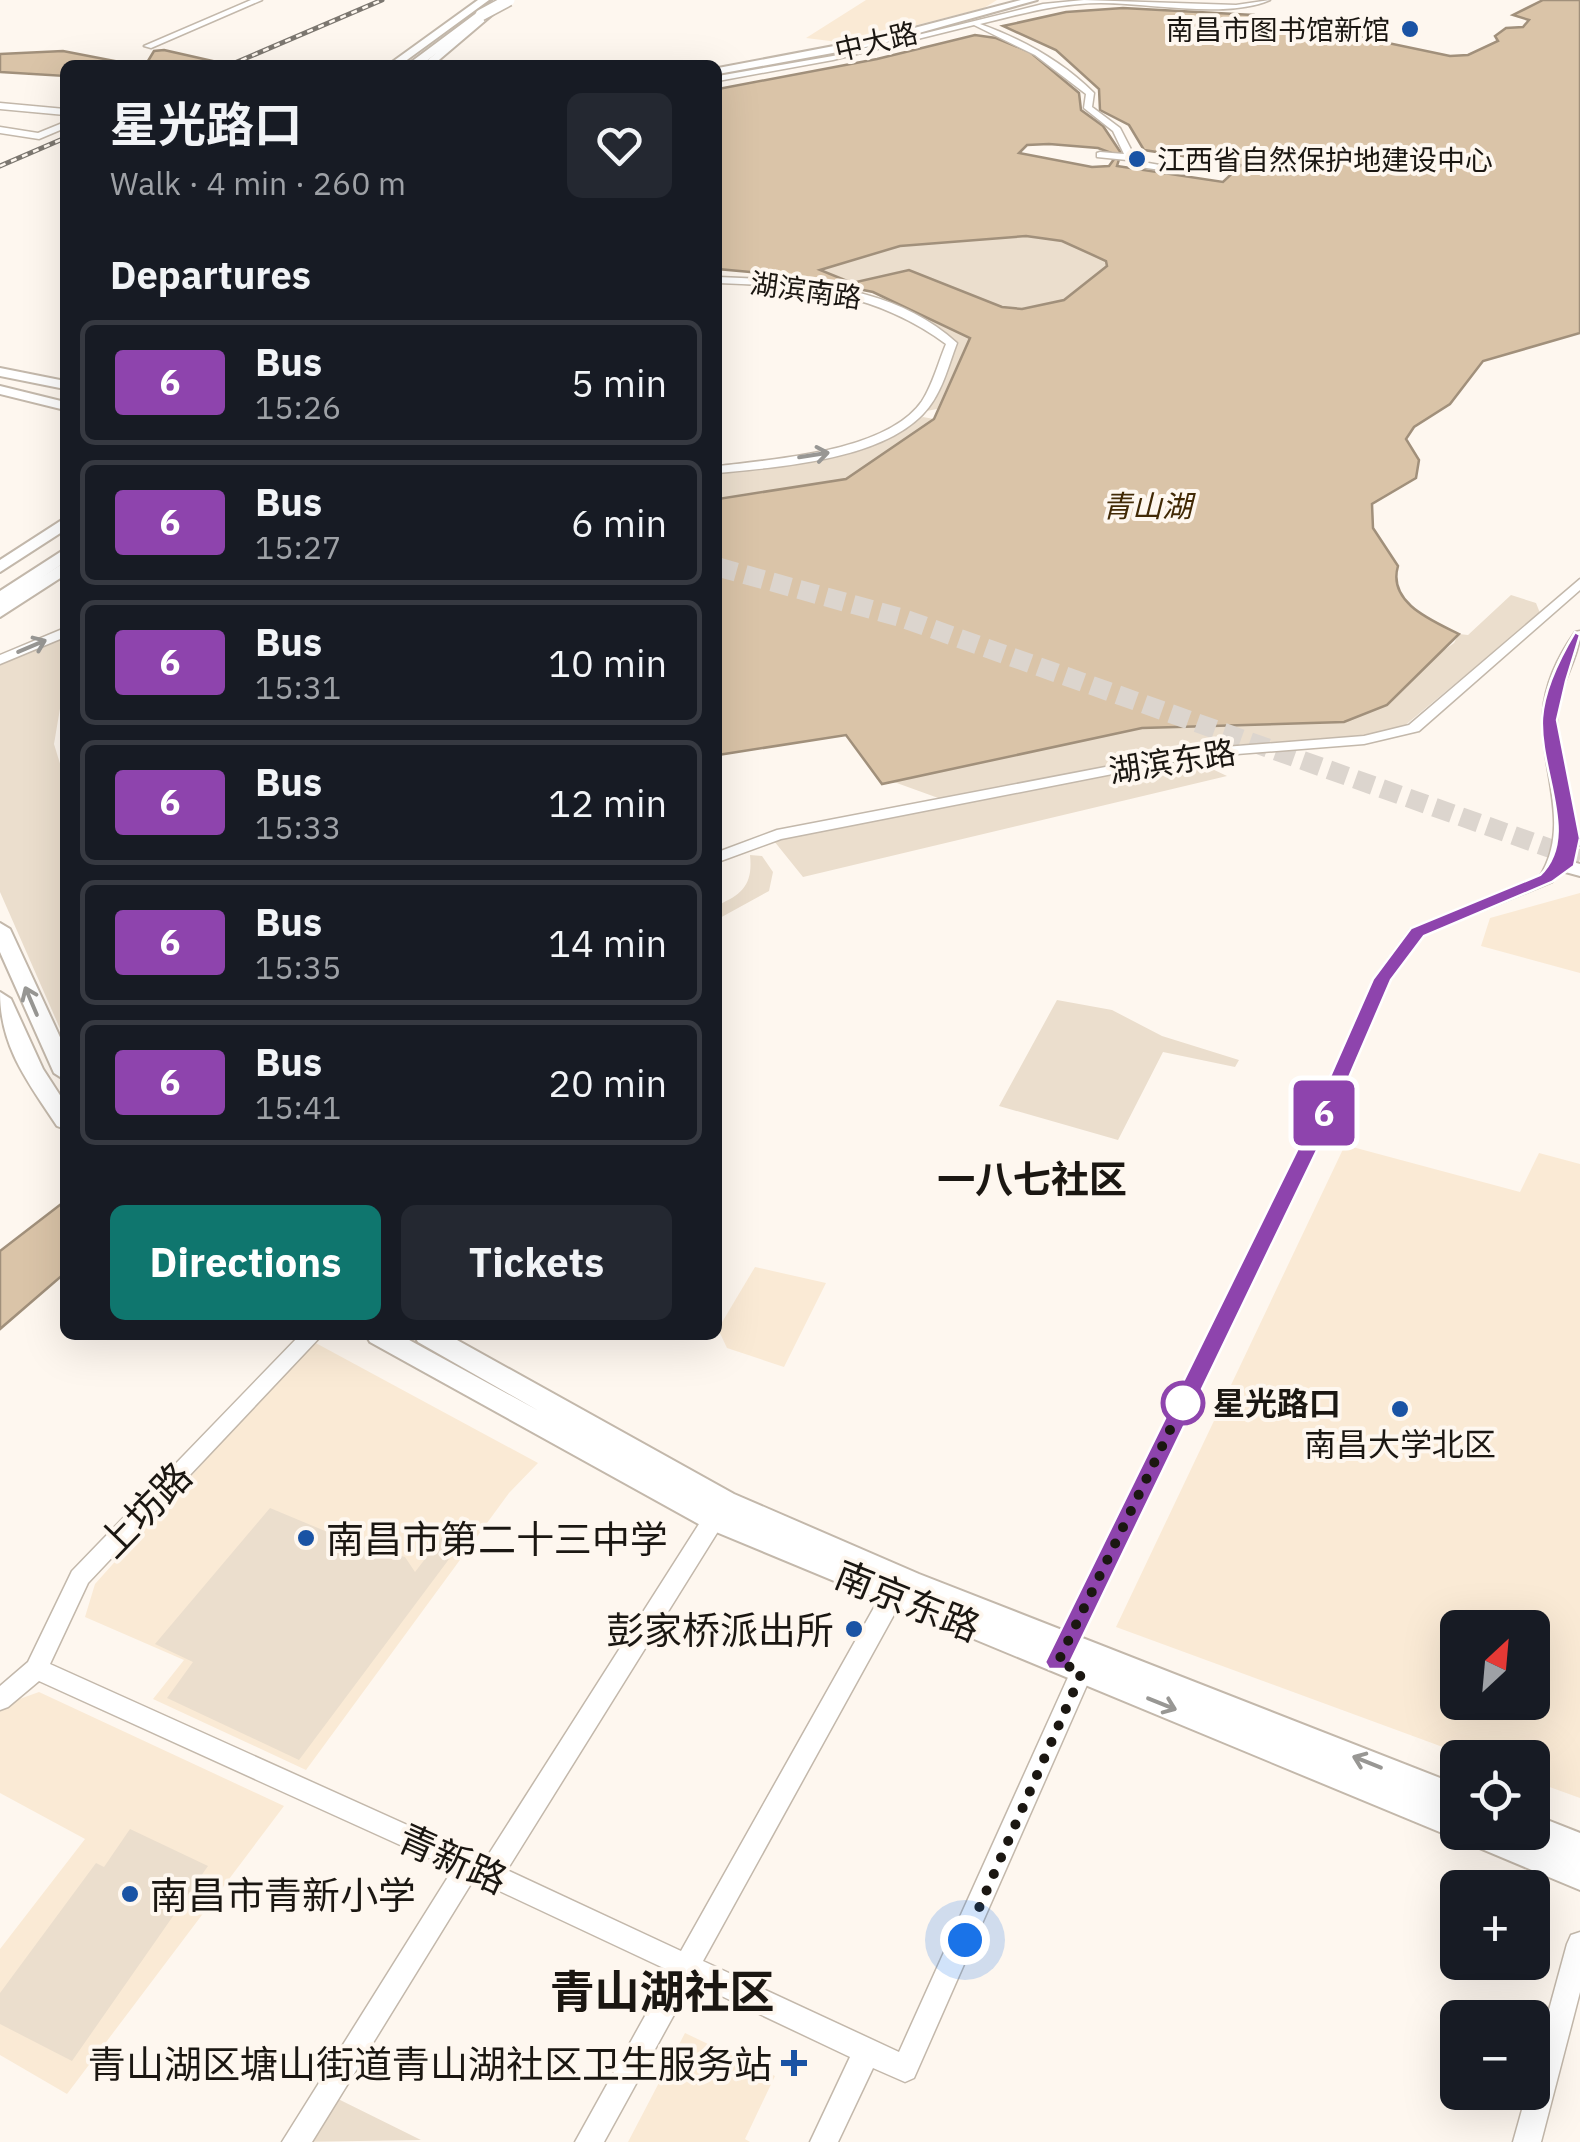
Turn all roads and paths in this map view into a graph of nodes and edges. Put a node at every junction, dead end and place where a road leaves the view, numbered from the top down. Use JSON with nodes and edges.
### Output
{"nodes":[{"id":1,"x":258,"y":0,"type":"edge"},
{"id":2,"x":483,"y":0,"type":"edge"},
{"id":3,"x":505,"y":0,"type":"edge"},
{"id":4,"x":1020,"y":0,"type":"edge"},
{"id":5,"x":1032,"y":0,"type":"edge"},
{"id":6,"x":1266,"y":0,"type":"edge"},
{"id":7,"x":977,"y":26,"type":"junction"},
{"id":8,"x":148,"y":46,"type":"dead end"},
{"id":9,"x":399,"y":60,"type":"edge"},
{"id":10,"x":407,"y":60,"type":"edge"},
{"id":11,"x":420,"y":60,"type":"edge"},
{"id":12,"x":433,"y":60,"type":"edge"},
{"id":13,"x":722,"y":68,"type":"edge"},
{"id":14,"x":722,"y":68,"type":"edge"},
{"id":15,"x":722,"y":78,"type":"edge"},
{"id":16,"x":0,"y":106,"type":"edge"},
{"id":17,"x":60,"y":112,"type":"edge"},
{"id":18,"x":60,"y":126,"type":"edge"},
{"id":19,"x":0,"y":130,"type":"edge"},
{"id":20,"x":1100,"y":155,"type":"dead end"},
{"id":21,"x":1122,"y":156,"type":"junction"},
{"id":22,"x":1184,"y":172,"type":"dead end"},
{"id":23,"x":722,"y":280,"type":"edge"},
{"id":24,"x":0,"y":383,"type":"edge"},
{"id":25,"x":60,"y":385,"type":"edge"},
{"id":26,"x":60,"y":399,"type":"edge"},
{"id":27,"x":722,"y":469,"type":"edge"},
{"id":28,"x":60,"y":525,"type":"edge"},
{"id":29,"x":60,"y":539,"type":"edge"},
{"id":30,"x":60,"y":540,"type":"edge"},
{"id":31,"x":60,"y":558,"type":"edge"},
{"id":32,"x":0,"y":567,"type":"edge"},
{"id":33,"x":60,"y":570,"type":"edge"},
{"id":34,"x":0,"y":577,"type":"edge"},
{"id":35,"x":1580,"y":583,"type":"edge"},
{"id":36,"x":0,"y":585,"type":"edge"},
{"id":37,"x":0,"y":600,"type":"edge"},
{"id":38,"x":0,"y":612,"type":"edge"},
{"id":39,"x":60,"y":634,"type":"edge"},
{"id":40,"x":1580,"y":635,"type":"edge"},
{"id":41,"x":0,"y":660,"type":"edge"},
{"id":42,"x":1578,"y":839,"type":"edge"},
{"id":43,"x":722,"y":855,"type":"edge"},
{"id":44,"x":1573,"y":868,"type":"edge"},
{"id":45,"x":0,"y":929,"type":"edge"},
{"id":46,"x":0,"y":999,"type":"edge"},
{"id":47,"x":60,"y":1060,"type":"edge"},
{"id":48,"x":60,"y":1064,"type":"edge"},
{"id":49,"x":32,"y":1070,"type":"junction"},
{"id":50,"x":60,"y":1113,"type":"edge"},
{"id":51,"x":307,"y":1340,"type":"edge"},
{"id":52,"x":388,"y":1340,"type":"edge"},
{"id":53,"x":437,"y":1340,"type":"edge"},
{"id":54,"x":714,"y":1519,"type":"junction"},
{"id":55,"x":893,"y":1595,"type":"junction"},
{"id":56,"x":1074,"y":1657,"type":"junction"},
{"id":57,"x":36,"y":1670,"type":"junction"},
{"id":58,"x":0,"y":1700,"type":"edge"},
{"id":59,"x":1440,"y":1791,"type":"edge"},
{"id":60,"x":1440,"y":1817,"type":"edge"},
{"id":61,"x":1550,"y":1836,"type":"edge"},
{"id":62,"x":1580,"y":1848,"type":"edge"},
{"id":63,"x":1520,"y":1850,"type":"edge"},
{"id":64,"x":480,"y":1869,"type":"junction"},
{"id":65,"x":1580,"y":1875,"type":"edge"},
{"id":66,"x":1580,"y":1944,"type":"edge"},
{"id":67,"x":686,"y":1966,"type":"junction"},
{"id":68,"x":867,"y":2051,"type":"junction"},
{"id":69,"x":296,"y":2142,"type":"edge"},
{"id":70,"x":589,"y":2142,"type":"edge"},
{"id":71,"x":824,"y":2142,"type":"edge"},
{"id":72,"x":1527,"y":2142,"type":"edge"}],
"edges":[{"from":1,"to":8,"type":"street"},
{"from":2,"to":9,"type":"main road"},
{"from":2,"to":10,"type":"highway"},
{"from":3,"to":11,"type":"highway","bridge":true},
{"from":3,"to":12,"type":"main road"},
{"from":4,"to":13,"type":"main road","name":"中大路"},
{"from":5,"to":14,"type":"main road","name":"中大路"},
{"from":6,"to":7,"type":"street"},
{"from":7,"to":15,"type":"street"},
{"from":7,"to":21,"type":"street"},
{"from":16,"to":17,"type":"street"},
{"from":18,"to":19,"type":"street"},
{"from":20,"to":21,"type":"street"},
{"from":21,"to":22,"type":"street"},
{"from":27,"to":23,"type":"street","name":"湖滨南路","one_way":true},
{"from":24,"to":25,"type":"main road"},
{"from":24,"to":26,"type":"main road"},
{"from":28,"to":32,"type":"main road"},
{"from":29,"to":34,"type":"main road"},
{"from":30,"to":36,"type":"highway"},
{"from":31,"to":37,"type":"highway"},
{"from":33,"to":38,"type":"main road"},
{"from":35,"to":43,"type":"street","name":"湖滨东路"},
{"from":41,"to":39,"type":"street","one_way":true},
{"from":40,"to":42,"type":"street"},
{"from":42,"to":44,"type":"street"},
{"from":44,"to":56,"type":"street"},
{"from":47,"to":45,"type":"main road","one_way":true},
{"from":46,"to":49,"type":"main road"},
{"from":48,"to":49,"type":"street"},
{"from":49,"to":50,"type":"main road"},
{"from":51,"to":57,"type":"street","name":"上坊路"},
{"from":52,"to":54,"type":"main road","name":"南京东路"},
{"from":53,"to":56,"type":"main road","name":"南京东路"},
{"from":54,"to":55,"type":"main road","name":"南京东路"},
{"from":54,"to":64,"type":"street"},
{"from":55,"to":56,"type":"main road","name":"南京东路"},
{"from":55,"to":67,"type":"street"},
{"from":59,"to":56,"type":"main road","name":"南京东路","one_way":true},
{"from":56,"to":60,"type":"main road","name":"南京东路","one_way":true},
{"from":56,"to":68,"type":"street","name":"青新路"},
{"from":57,"to":58,"type":"street","name":"上坊路"},
{"from":57,"to":64,"type":"street","name":"青新路"},
{"from":61,"to":62,"type":"main road"},
{"from":63,"to":65,"type":"main road"},
{"from":64,"to":67,"type":"street","name":"青新路"},
{"from":64,"to":69,"type":"street"},
{"from":66,"to":72,"type":"street"},
{"from":67,"to":68,"type":"street","name":"青新路"},
{"from":67,"to":70,"type":"street"},
{"from":68,"to":71,"type":"street"}]}
